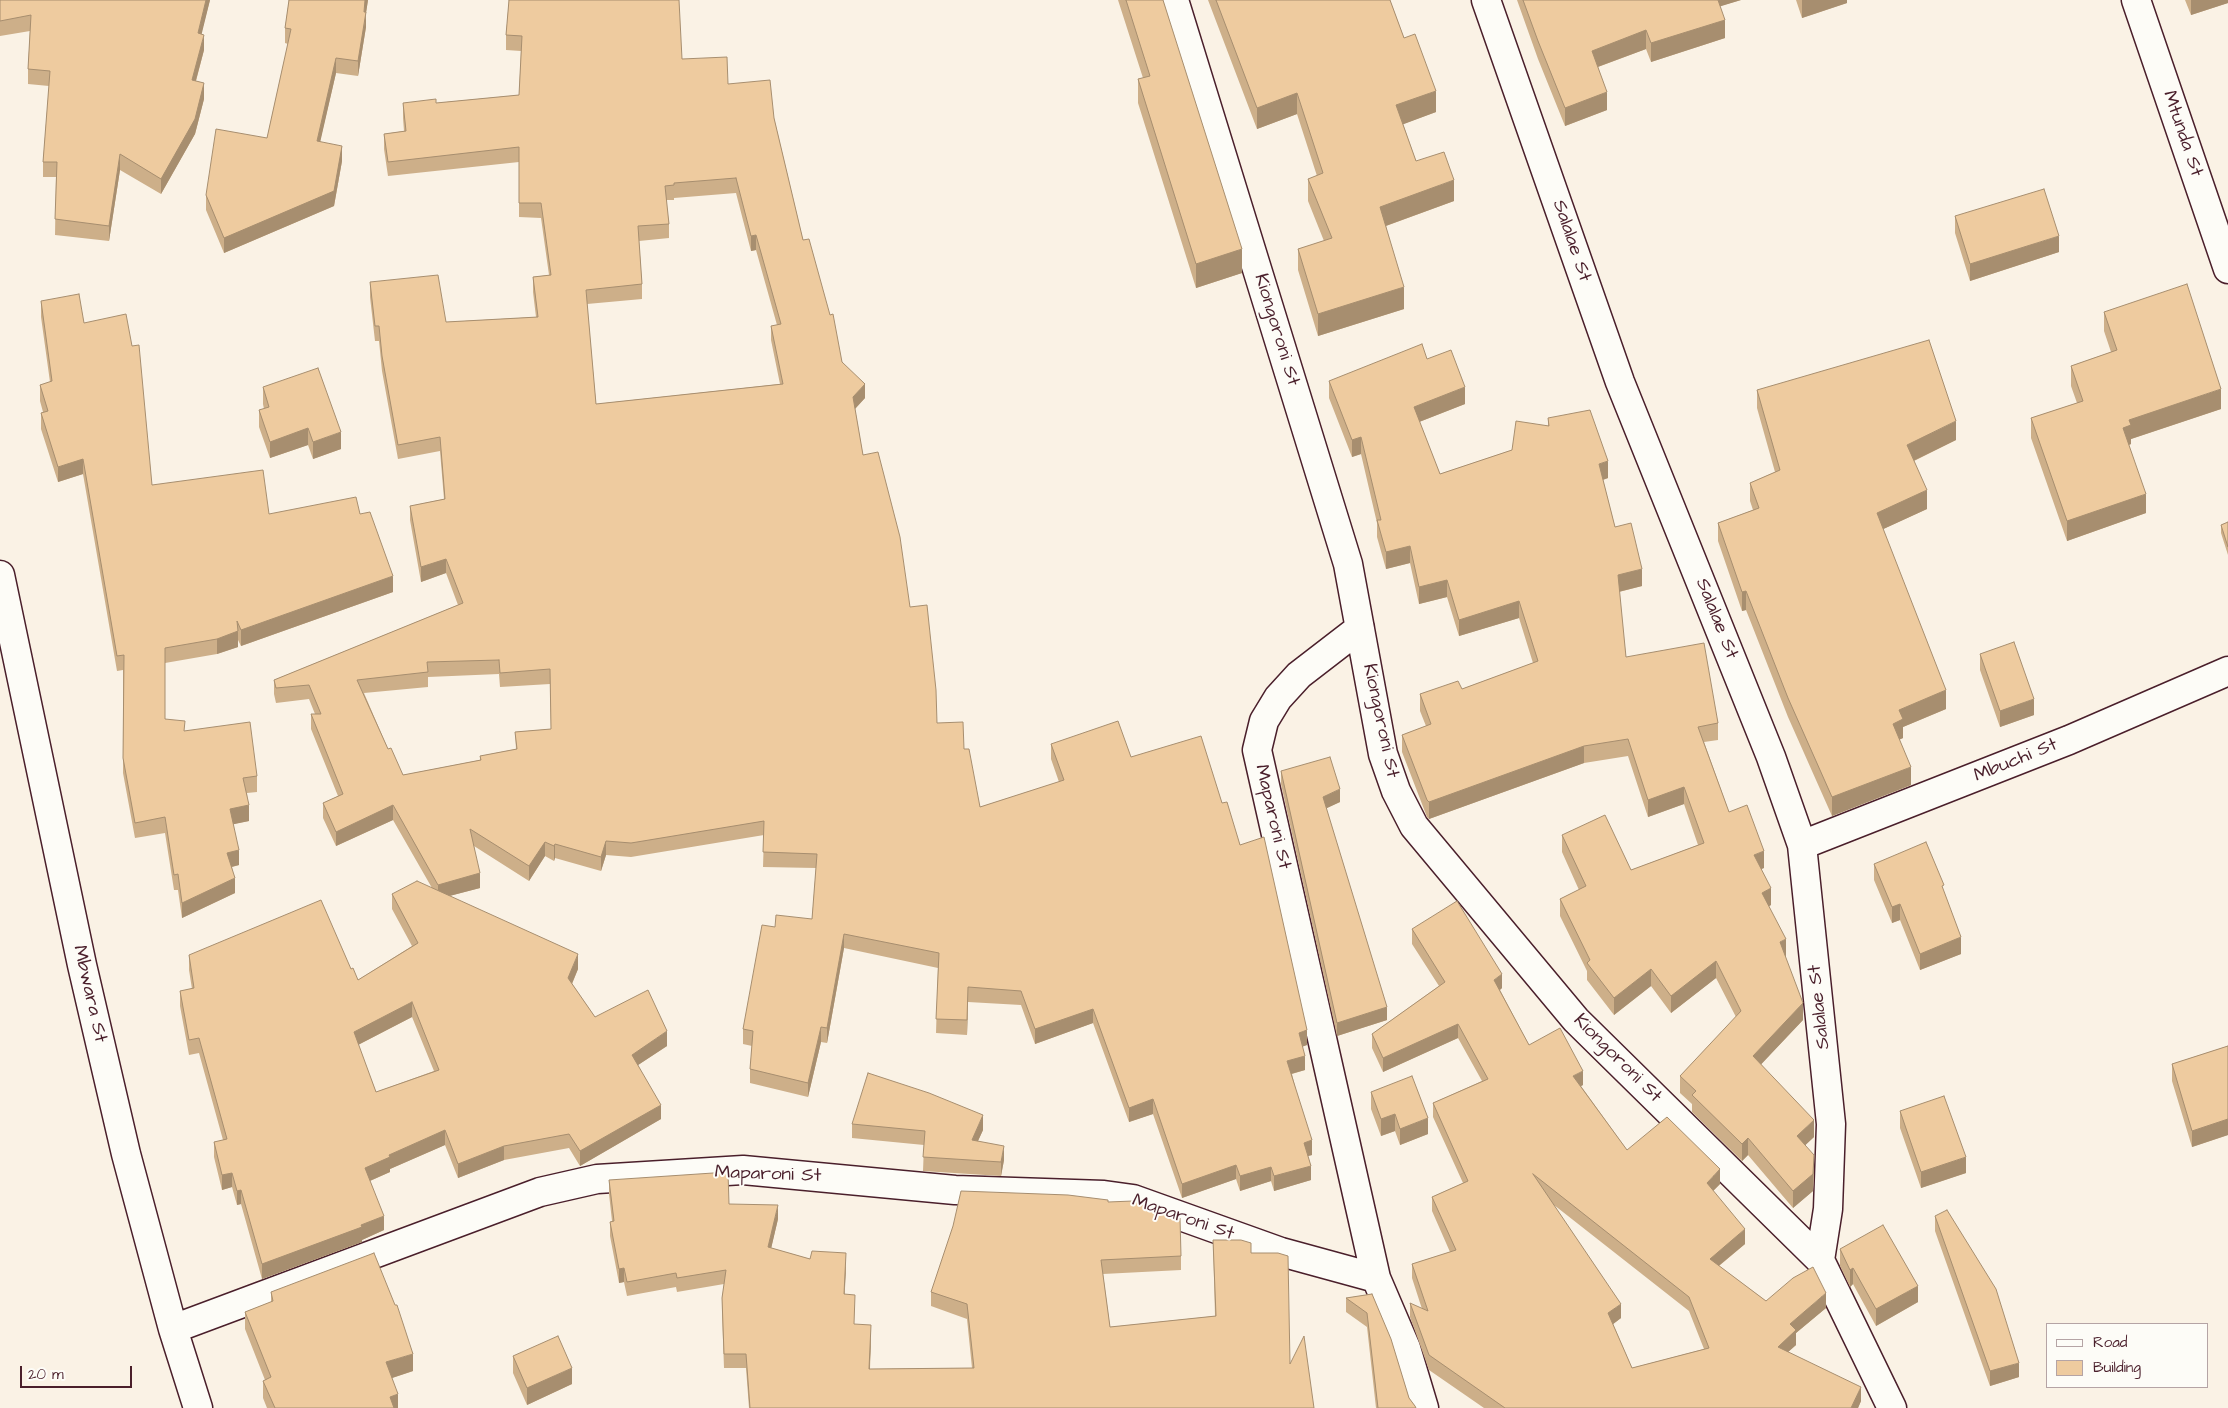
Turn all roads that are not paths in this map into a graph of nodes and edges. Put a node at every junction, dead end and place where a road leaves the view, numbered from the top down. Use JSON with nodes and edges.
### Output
{"nodes":[{"id":1,"x":1174,"y":0,"type":"edge"},
{"id":2,"x":1486,"y":0,"type":"edge"},
{"id":3,"x":2136,"y":0,"type":"edge"},
{"id":4,"x":2228,"y":269,"type":"edge"},
{"id":5,"x":0,"y":575,"type":"edge"},
{"id":6,"x":1360,"y":628,"type":"junction"},
{"id":7,"x":2228,"y":671,"type":"edge"},
{"id":8,"x":1802,"y":846,"type":"junction"},
{"id":9,"x":1820,"y":1260,"type":"junction"},
{"id":10,"x":1376,"y":1278,"type":"junction"},
{"id":11,"x":172,"y":1329,"type":"junction"},
{"id":12,"x":198,"y":1408,"type":"edge"},
{"id":13,"x":1424,"y":1408,"type":"edge"},
{"id":14,"x":1892,"y":1408,"type":"edge"}],
"edges":[{"from":1,"to":6,"type":"street","name":"Kiongoroni St"},
{"from":2,"to":8,"type":"street","name":"Salalae St"},
{"from":3,"to":4,"type":"street","name":"Mtunda St"},
{"from":5,"to":11,"type":"street","name":"Mbwara St"},
{"from":6,"to":9,"type":"street","name":"Kiongoroni St"},
{"from":6,"to":10,"type":"street","name":"Maparoni St"},
{"from":7,"to":8,"type":"street","name":"Mbuchi St"},
{"from":8,"to":9,"type":"street","name":"Salalae St"},
{"from":9,"to":14,"type":"street","name":"Kiongoroni St"},
{"from":10,"to":11,"type":"street","name":"Maparoni St"},
{"from":10,"to":13,"type":"street","name":"Maparoni St"},
{"from":11,"to":12,"type":"street","name":"Mbwara St"}]}
